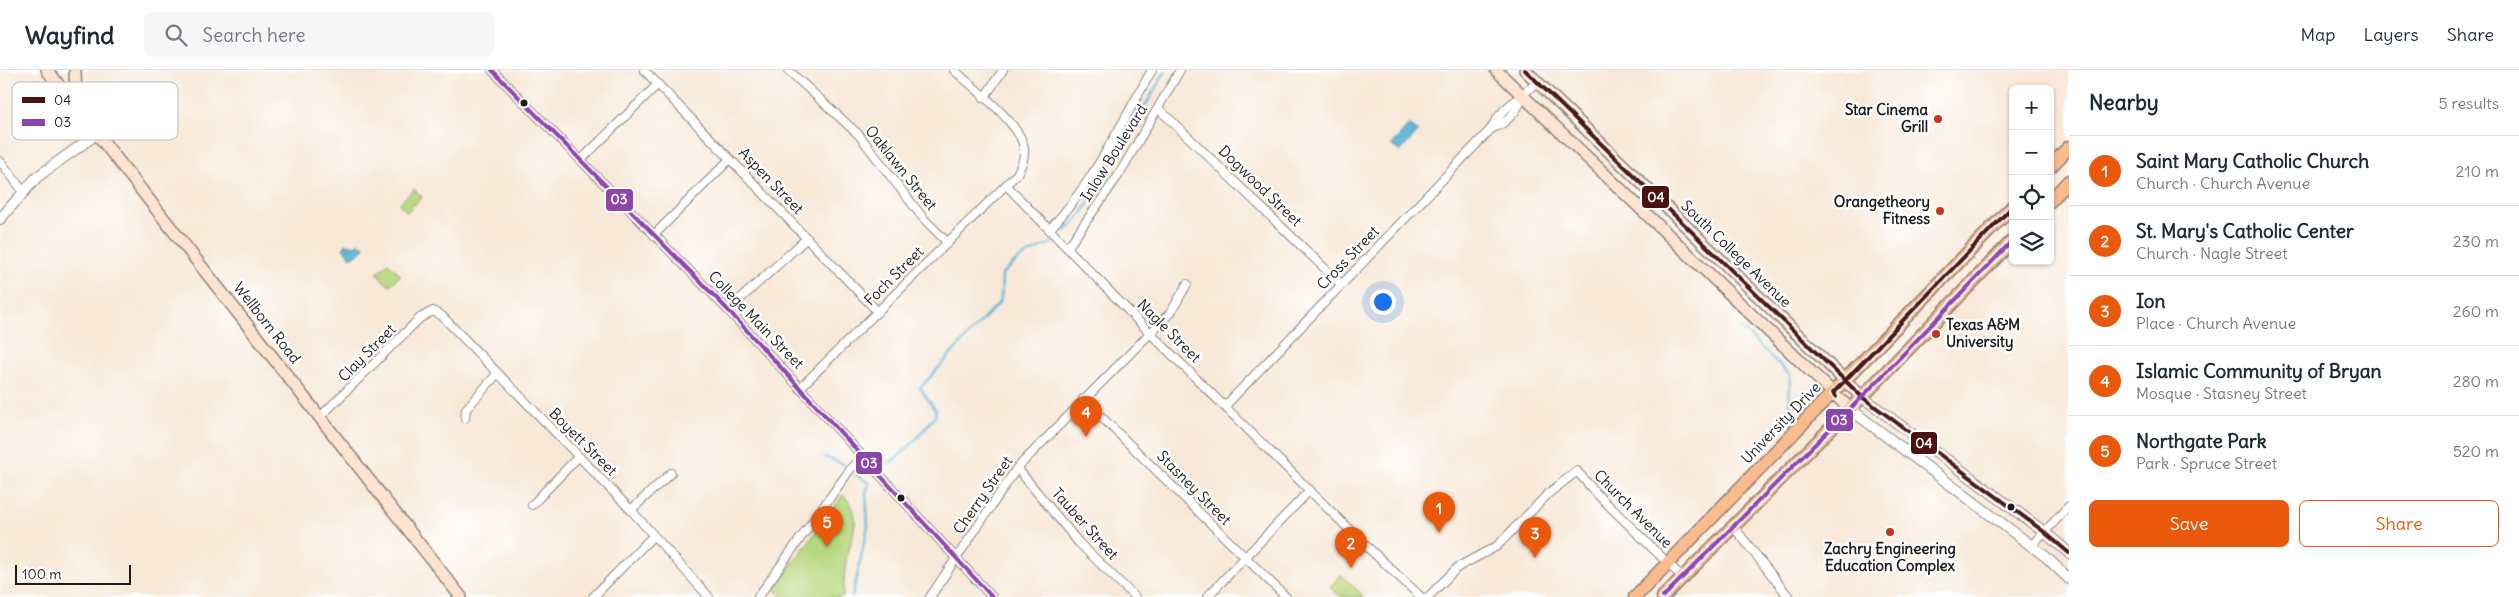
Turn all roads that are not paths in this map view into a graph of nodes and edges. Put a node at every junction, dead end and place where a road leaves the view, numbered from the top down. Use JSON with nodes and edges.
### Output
{"nodes":[{"id":1,"x":47,"y":70,"type":"edge"},
{"id":2,"x":492,"y":70,"type":"edge"},
{"id":3,"x":644,"y":70,"type":"edge"},
{"id":4,"x":788,"y":70,"type":"edge"},
{"id":5,"x":954,"y":70,"type":"edge"},
{"id":6,"x":1003,"y":70,"type":"edge"},
{"id":7,"x":1152,"y":70,"type":"edge"},
{"id":8,"x":1180,"y":70,"type":"edge"},
{"id":9,"x":1496,"y":70,"type":"edge"},
{"id":10,"x":1525,"y":70,"type":"edge"},
{"id":11,"x":57,"y":82,"type":"edge"},
{"id":12,"x":1537,"y":82,"type":"junction"},
{"id":13,"x":658,"y":84,"type":"junction"},
{"id":14,"x":1523,"y":96,"type":"junction"},
{"id":15,"x":984,"y":98,"type":"junction"},
{"id":16,"x":1158,"y":108,"type":"junction"},
{"id":17,"x":88,"y":140,"type":"edge"},
{"id":18,"x":104,"y":140,"type":"edge"},
{"id":19,"x":2069,"y":147,"type":"edge"},
{"id":20,"x":730,"y":158,"type":"junction"},
{"id":21,"x":581,"y":160,"type":"junction"},
{"id":22,"x":0,"y":161,"type":"edge"},
{"id":23,"x":2054,"y":163,"type":"edge"},
{"id":24,"x":2069,"y":181,"type":"edge"},
{"id":25,"x":1006,"y":185,"type":"junction"},
{"id":26,"x":23,"y":191,"type":"junction"},
{"id":27,"x":2054,"y":197,"type":"edge"},
{"id":28,"x":2009,"y":210,"type":"edge"},
{"id":29,"x":1676,"y":216,"type":"junction"},
{"id":30,"x":0,"y":219,"type":"edge"},
{"id":31,"x":1050,"y":229,"type":"junction"},
{"id":32,"x":1662,"y":230,"type":"junction"},
{"id":33,"x":654,"y":235,"type":"junction"},
{"id":34,"x":807,"y":238,"type":"junction"},
{"id":35,"x":948,"y":243,"type":"junction"},
{"id":36,"x":2009,"y":244,"type":"edge"},
{"id":37,"x":1068,"y":247,"type":"junction"},
{"id":38,"x":1187,"y":284,"type":"dead end"},
{"id":39,"x":1342,"y":285,"type":"junction"},
{"id":40,"x":728,"y":310,"type":"junction"},
{"id":41,"x":433,"y":311,"type":"joint"},
{"id":42,"x":878,"y":312,"type":"junction"},
{"id":43,"x":1150,"y":333,"type":"junction"},
{"id":44,"x":497,"y":374,"type":"junction"},
{"id":45,"x":1845,"y":380,"type":"junction"},
{"id":46,"x":801,"y":387,"type":"junction"},
{"id":47,"x":1833,"y":393,"type":"junction"},
{"id":48,"x":1862,"y":397,"type":"junction"},
{"id":49,"x":1083,"y":399,"type":"junction"},
{"id":50,"x":1226,"y":405,"type":"junction"},
{"id":51,"x":1850,"y":409,"type":"junction"},
{"id":52,"x":321,"y":416,"type":"junction"},
{"id":53,"x":465,"y":418,"type":"dead end"},
{"id":54,"x":862,"y":456,"type":"junction"},
{"id":55,"x":578,"y":457,"type":"junction"},
{"id":56,"x":1017,"y":468,"type":"junction"},
{"id":57,"x":672,"y":473,"type":"dead end"},
{"id":58,"x":1310,"y":490,"type":"junction"},
{"id":59,"x":532,"y":505,"type":"dead end"},
{"id":60,"x":2069,"y":506,"type":"edge"},
{"id":61,"x":631,"y":510,"type":"junction"},
{"id":62,"x":1733,"y":526,"type":"junction"},
{"id":63,"x":2043,"y":531,"type":"junction"},
{"id":64,"x":653,"y":536,"type":"junction"},
{"id":65,"x":2031,"y":546,"type":"junction"},
{"id":66,"x":2069,"y":553,"type":"edge"},
{"id":67,"x":956,"y":558,"type":"junction"},
{"id":68,"x":1245,"y":558,"type":"junction"},
{"id":69,"x":1668,"y":563,"type":"junction"},
{"id":70,"x":1682,"y":577,"type":"junction"},
{"id":71,"x":2069,"y":579,"type":"edge"},
{"id":72,"x":461,"y":597,"type":"edge"},
{"id":73,"x":593,"y":597,"type":"edge"},
{"id":74,"x":709,"y":597,"type":"edge"},
{"id":75,"x":758,"y":597,"type":"edge"},
{"id":76,"x":930,"y":597,"type":"edge"},
{"id":77,"x":992,"y":597,"type":"edge"},
{"id":78,"x":1135,"y":597,"type":"edge"},
{"id":79,"x":1207,"y":597,"type":"edge"},
{"id":80,"x":1286,"y":597,"type":"edge"},
{"id":81,"x":1421,"y":597,"type":"edge"},
{"id":82,"x":1428,"y":597,"type":"edge"},
{"id":83,"x":1635,"y":597,"type":"edge"},
{"id":84,"x":1663,"y":597,"type":"edge"},
{"id":85,"x":1789,"y":597,"type":"edge"}],
"edges":[{"from":1,"to":11,"type":"main road","name":"Wellborn Road"},
{"from":2,"to":21,"type":"street","name":"College Main Street"},
{"from":3,"to":13,"type":"street","name":"Aspen Street"},
{"from":4,"to":35,"type":"street","name":"Oaklawn Street"},
{"from":5,"to":15,"type":"street"},
{"from":6,"to":15,"type":"street"},
{"from":7,"to":31,"type":"street","name":"Inlow Boulevard"},
{"from":8,"to":16,"type":"street","name":"Inlow Boulevard"},
{"from":9,"to":14,"type":"main road"},
{"from":10,"to":12,"type":"main road","name":"South College Avenue"},
{"from":12,"to":14,"type":"street","name":"Cross Street"},
{"from":12,"to":29,"type":"main road","name":"South College Avenue"},
{"from":13,"to":20,"type":"street","name":"Aspen Street"},
{"from":13,"to":21,"type":"street"},
{"from":14,"to":32,"type":"main road"},
{"from":14,"to":39,"type":"street","name":"Cross Street"},
{"from":15,"to":25,"type":"street"},
{"from":16,"to":37,"type":"street","name":"Inlow Boulevard"},
{"from":16,"to":39,"type":"street","name":"Dogwood Street"},
{"from":17,"to":26,"type":"street"},
{"from":18,"to":52,"type":"main road","name":"Wellborn Road"},
{"from":19,"to":23,"type":"main road"},
{"from":20,"to":33,"type":"street"},
{"from":20,"to":34,"type":"street","name":"Aspen Street"},
{"from":21,"to":33,"type":"street","name":"College Main Street"},
{"from":22,"to":26,"type":"street"},
{"from":24,"to":27,"type":"main road"},
{"from":25,"to":31,"type":"street","name":"Nagle Street"},
{"from":25,"to":35,"type":"street","name":"Foch Street"},
{"from":26,"to":30,"type":"street"},
{"from":28,"to":45,"type":"main road","name":"University Drive"},
{"from":29,"to":32,"type":"main road"},
{"from":29,"to":45,"type":"main road","name":"South College Avenue"},
{"from":31,"to":37,"type":"street","name":"Nagle Street"},
{"from":32,"to":47,"type":"main road"},
{"from":33,"to":40,"type":"street","name":"College Main Street"},
{"from":34,"to":40,"type":"street"},
{"from":34,"to":42,"type":"street","name":"Aspen Street"},
{"from":35,"to":42,"type":"street","name":"Foch Street"},
{"from":36,"to":48,"type":"main road"},
{"from":37,"to":43,"type":"street","name":"Nagle Street"},
{"from":38,"to":43,"type":"street","name":"Cherry Street"},
{"from":39,"to":50,"type":"street","name":"Cross Street"},
{"from":40,"to":46,"type":"street","name":"College Main Street"},
{"from":41,"to":44,"type":"street","name":"Boyett Street"},
{"from":41,"to":52,"type":"street","name":"Clay Street"},
{"from":42,"to":46,"type":"street","name":"Foch Street"},
{"from":43,"to":49,"type":"street","name":"Cherry Street"},
{"from":43,"to":50,"type":"street","name":"Nagle Street"},
{"from":44,"to":53,"type":"street"},
{"from":44,"to":55,"type":"street","name":"Boyett Street"},
{"from":45,"to":47,"type":"main road","name":"University Drive"},
{"from":45,"to":48,"type":"main road","name":"South College Avenue"},
{"from":46,"to":54,"type":"street","name":"College Main Street"},
{"from":47,"to":51,"type":"main road"},
{"from":47,"to":69,"type":"main road","name":"University Drive"},
{"from":48,"to":51,"type":"main road"},
{"from":48,"to":63,"type":"street"},
{"from":49,"to":56,"type":"street","name":"Cherry Street"},
{"from":49,"to":68,"type":"street","name":"Stasney Street"},
{"from":50,"to":58,"type":"street","name":"Nagle Street"},
{"from":51,"to":62,"type":"main road"},
{"from":51,"to":65,"type":"street"},
{"from":52,"to":72,"type":"main road","name":"Wellborn Road"},
{"from":54,"to":67,"type":"street","name":"College Main Street"},
{"from":54,"to":75,"type":"street"},
{"from":55,"to":59,"type":"street"},
{"from":55,"to":61,"type":"street","name":"Boyett Street"},
{"from":56,"to":67,"type":"street","name":"Cherry Street"},
{"from":56,"to":78,"type":"street","name":"Tauber Street"},
{"from":57,"to":61,"type":"street"},
{"from":58,"to":68,"type":"street"},
{"from":58,"to":81,"type":"street","name":"Nagle Street"},
{"from":60,"to":63,"type":"street"},
{"from":61,"to":64,"type":"street","name":"Boyett Street"},
{"from":62,"to":70,"type":"main road"},
{"from":62,"to":85,"type":"street"},
{"from":63,"to":65,"type":"street"},
{"from":63,"to":66,"type":"street"},
{"from":64,"to":73,"type":"street"},
{"from":64,"to":74,"type":"street","name":"Boyett Street"},
{"from":65,"to":71,"type":"street"},
{"from":67,"to":76,"type":"street","name":"Cherry Street"},
{"from":67,"to":77,"type":"street","name":"College Main Street"},
{"from":68,"to":79,"type":"street"},
{"from":68,"to":80,"type":"street","name":"Stasney Street"},
{"from":69,"to":70,"type":"street","name":"Church Avenue"},
{"from":69,"to":82,"type":"street","name":"Church Avenue"},
{"from":69,"to":83,"type":"main road","name":"University Drive"},
{"from":70,"to":84,"type":"main road"}]}
